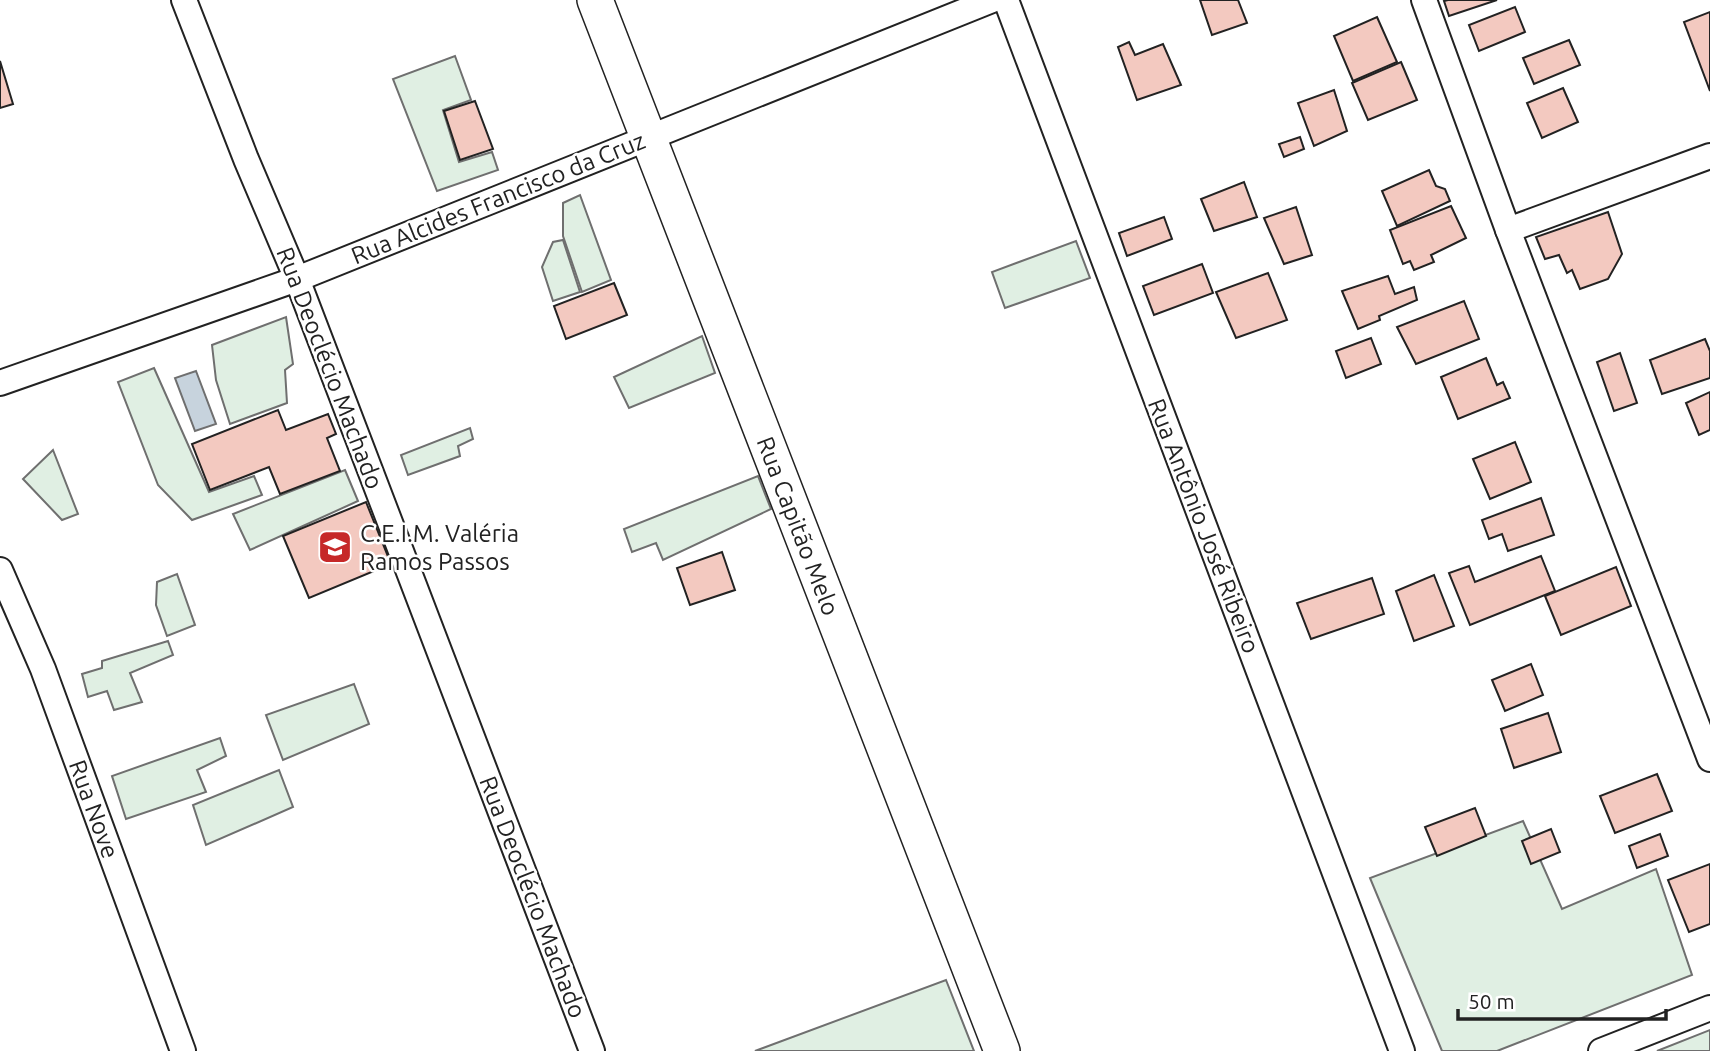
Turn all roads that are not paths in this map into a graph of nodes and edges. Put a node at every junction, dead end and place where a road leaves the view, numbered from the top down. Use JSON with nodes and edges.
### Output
{"nodes":[{"id":1,"x":184,"y":0,"type":"edge"},
{"id":2,"x":595,"y":0,"type":"edge"},
{"id":3,"x":992,"y":0,"type":"edge"},
{"id":4,"x":1006,"y":0,"type":"edge"},
{"id":5,"x":1424,"y":0,"type":"edge"},
{"id":6,"x":648,"y":139,"type":"junction"},
{"id":7,"x":1710,"y":156,"type":"edge"},
{"id":8,"x":1508,"y":230,"type":"junction"},
{"id":9,"x":297,"y":279,"type":"junction"},
{"id":10,"x":0,"y":383,"type":"edge"},
{"id":11,"x":0,"y":570,"type":"edge"},
{"id":12,"x":1710,"y":759,"type":"edge"},
{"id":13,"x":1710,"y":1007,"type":"edge"},
{"id":14,"x":183,"y":1051,"type":"edge"},
{"id":15,"x":592,"y":1051,"type":"edge"},
{"id":16,"x":1002,"y":1051,"type":"edge"},
{"id":17,"x":1402,"y":1051,"type":"edge"},
{"id":18,"x":1601,"y":1051,"type":"edge"}],
"edges":[{"from":1,"to":9,"type":"street","name":"Rua Deoclécio Machado"},
{"from":2,"to":6,"type":"main road","name":"Rua Capitão Melo"},
{"from":3,"to":6,"type":"street","name":"Rua Alcides Francisco da Cruz"},
{"from":4,"to":17,"type":"street","name":"Rua Antônio José Ribeiro"},
{"from":5,"to":8,"type":"street"},
{"from":6,"to":9,"type":"street","name":"Rua Alcides Francisco da Cruz"},
{"from":6,"to":16,"type":"main road","name":"Rua Capitão Melo"},
{"from":7,"to":8,"type":"street"},
{"from":8,"to":12,"type":"street"},
{"from":9,"to":10,"type":"street","name":"Rua Alcides Francisco da Cruz"},
{"from":9,"to":15,"type":"street","name":"Rua Deoclécio Machado"},
{"from":11,"to":14,"type":"street","name":"Rua Nove"},
{"from":13,"to":18,"type":"street"}]}
